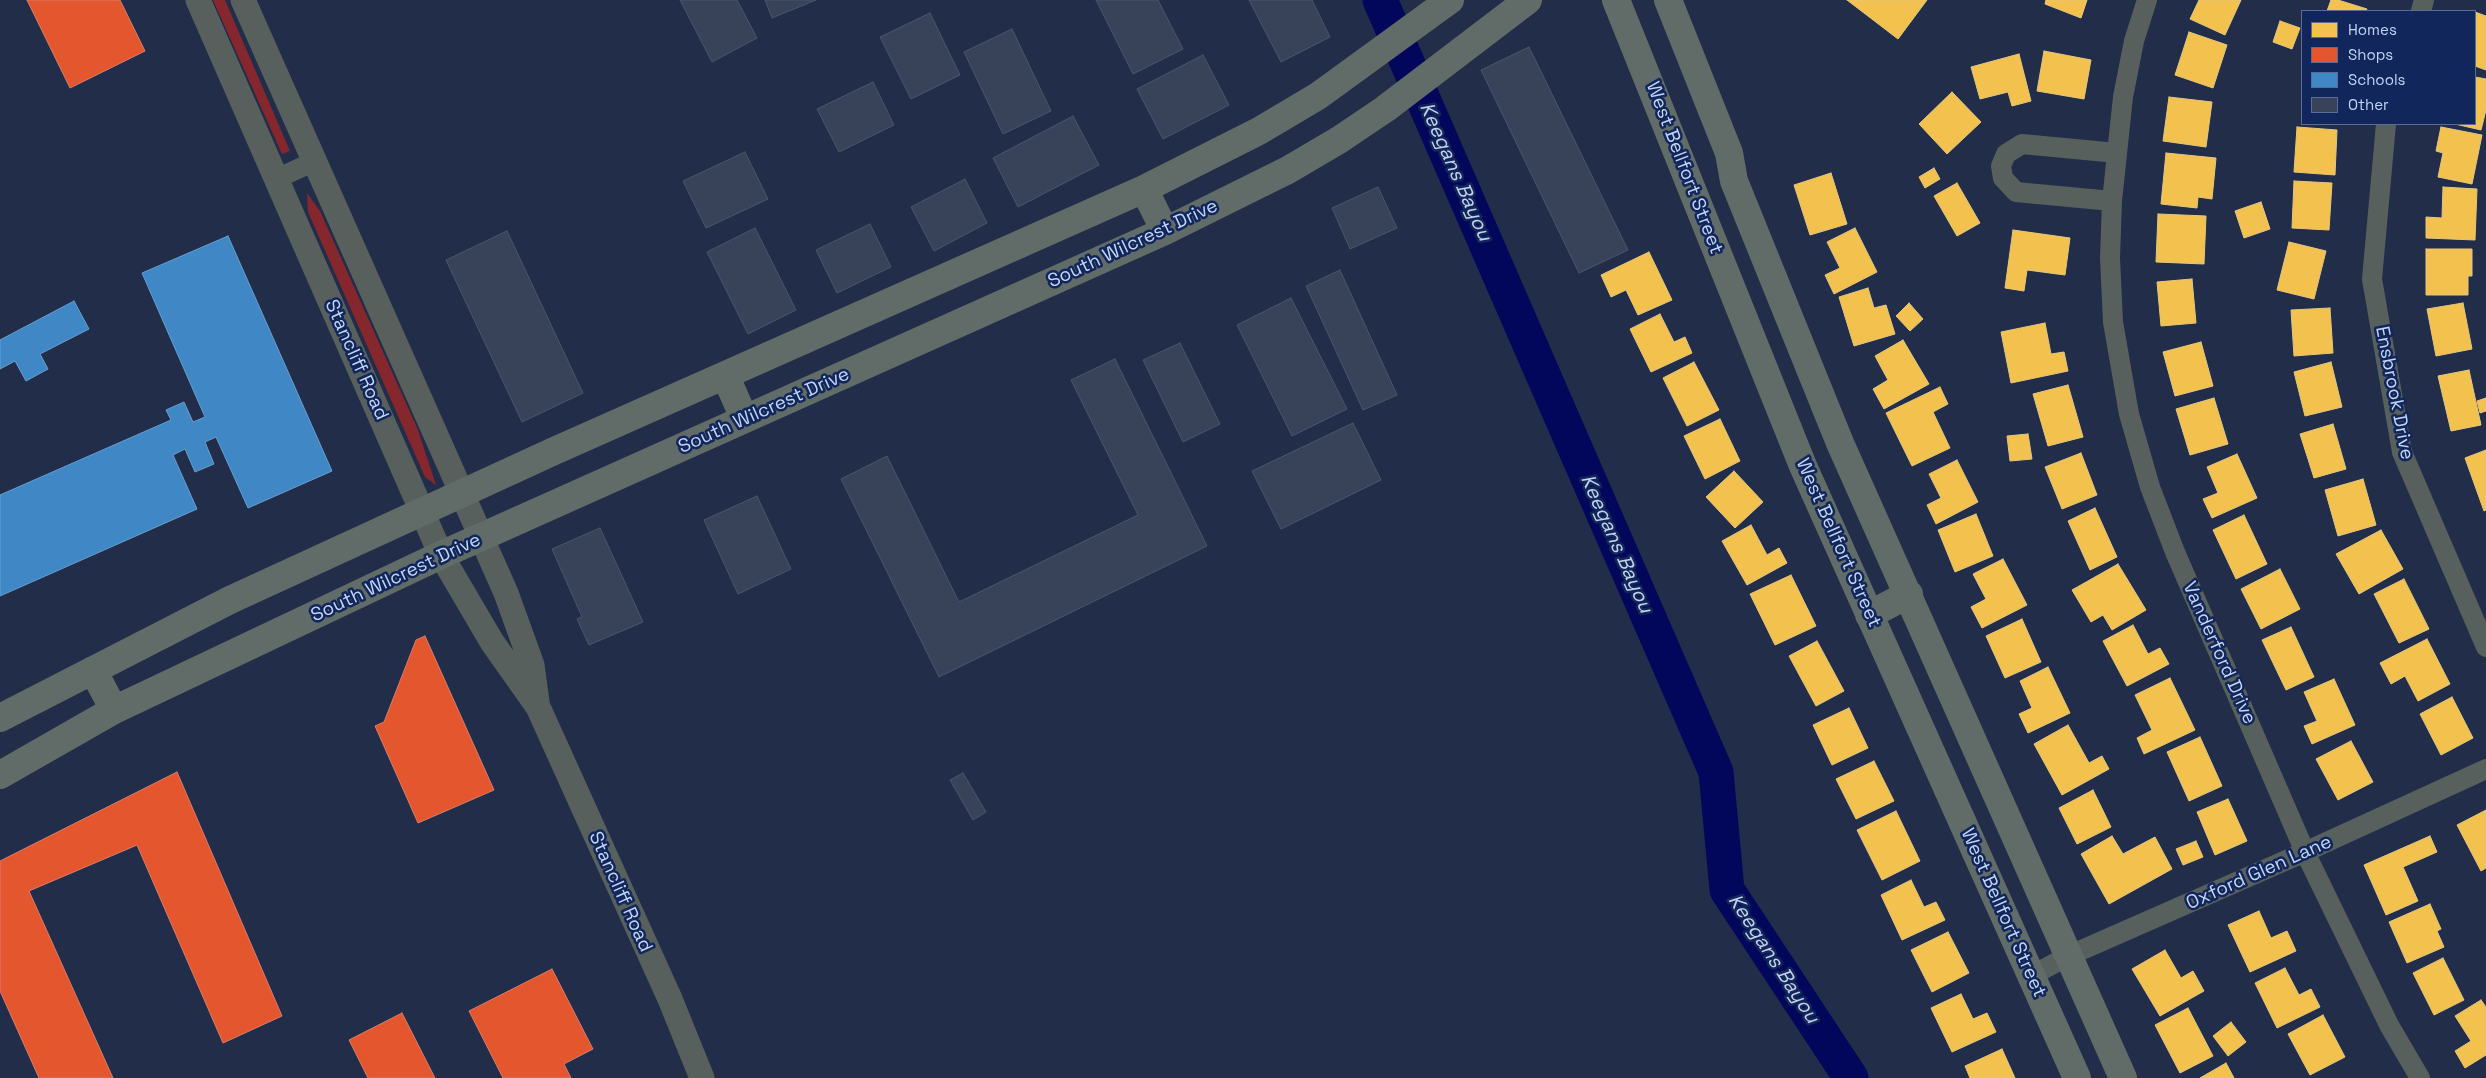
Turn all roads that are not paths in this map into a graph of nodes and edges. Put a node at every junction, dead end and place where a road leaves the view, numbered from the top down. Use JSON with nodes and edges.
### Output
{"nodes":[{"id":1,"x":198,"y":0,"type":"edge"},
{"id":2,"x":243,"y":0,"type":"edge"},
{"id":3,"x":1616,"y":0,"type":"edge"},
{"id":4,"x":1668,"y":0,"type":"edge"},
{"id":5,"x":2146,"y":0,"type":"edge"},
{"id":6,"x":1444,"y":5,"type":"edge"},
{"id":7,"x":1519,"y":7,"type":"edge"},
{"id":8,"x":2386,"y":125,"type":"edge"},
{"id":9,"x":2117,"y":153,"type":"junction"},
{"id":10,"x":315,"y":161,"type":"junction"},
{"id":11,"x":276,"y":178,"type":"junction"},
{"id":12,"x":1734,"y":181,"type":"junction"},
{"id":13,"x":1144,"y":189,"type":"junction"},
{"id":14,"x":1696,"y":199,"type":"junction"},
{"id":15,"x":2112,"y":201,"type":"junction"},
{"id":16,"x":1165,"y":231,"type":"junction"},
{"id":17,"x":726,"y":377,"type":"junction"},
{"id":18,"x":744,"y":418,"type":"junction"},
{"id":19,"x":463,"y":494,"type":"junction"},
{"id":20,"x":423,"y":512,"type":"junction"},
{"id":21,"x":482,"y":537,"type":"junction"},
{"id":22,"x":441,"y":555,"type":"junction"},
{"id":23,"x":1909,"y":594,"type":"junction"},
{"id":24,"x":1870,"y":615,"type":"junction"},
{"id":25,"x":2486,"y":647,"type":"edge"},
{"id":26,"x":93,"y":670,"type":"junction"},
{"id":27,"x":538,"y":707,"type":"junction"},
{"id":28,"x":114,"y":710,"type":"junction"},
{"id":29,"x":0,"y":718,"type":"edge"},
{"id":30,"x":2486,"y":769,"type":"edge"},
{"id":31,"x":0,"y":775,"type":"edge"},
{"id":32,"x":2305,"y":852,"type":"junction"},
{"id":33,"x":2068,"y":956,"type":"junction"},
{"id":34,"x":2031,"y":976,"type":"junction"},
{"id":35,"x":702,"y":1078,"type":"edge"},
{"id":36,"x":2077,"y":1078,"type":"edge"},
{"id":37,"x":2123,"y":1078,"type":"edge"},
{"id":38,"x":2420,"y":1078,"type":"edge"}],
"edges":[{"from":1,"to":11,"type":"street","name":"Stancliff Road"},
{"from":2,"to":10,"type":"street","name":"Stancliff Road"},
{"from":3,"to":14,"type":"main road","name":"West Bellfort Street"},
{"from":4,"to":12,"type":"main road"},
{"from":5,"to":9,"type":"street","name":"Vanderford Drive"},
{"from":6,"to":13,"type":"main road"},
{"from":7,"to":16,"type":"main road","name":"South Wilcrest Drive"},
{"from":8,"to":25,"type":"street","name":"Ensbrook Drive"},
{"from":9,"to":15,"type":"street","name":"Vanderford Drive"},
{"from":9,"to":15,"type":"street"},
{"from":10,"to":11,"type":"street"},
{"from":10,"to":19,"type":"street","name":"Stancliff Road"},
{"from":11,"to":20,"type":"street","name":"Stancliff Road"},
{"from":12,"to":14,"type":"main road"},
{"from":12,"to":23,"type":"main road"},
{"from":13,"to":16,"type":"main road"},
{"from":13,"to":17,"type":"main road"},
{"from":14,"to":24,"type":"main road","name":"West Bellfort Street"},
{"from":15,"to":32,"type":"street","name":"Vanderford Drive"},
{"from":16,"to":18,"type":"main road","name":"South Wilcrest Drive"},
{"from":17,"to":18,"type":"main road"},
{"from":17,"to":19,"type":"main road"},
{"from":18,"to":21,"type":"main road","name":"South Wilcrest Drive"},
{"from":19,"to":20,"type":"main road"},
{"from":19,"to":21,"type":"street","name":"Stancliff Road"},
{"from":20,"to":22,"type":"street","name":"Stancliff Road"},
{"from":20,"to":26,"type":"main road"},
{"from":21,"to":22,"type":"main road","name":"South Wilcrest Drive"},
{"from":21,"to":27,"type":"street","name":"Stancliff Road"},
{"from":22,"to":27,"type":"street","name":"Stancliff Road"},
{"from":22,"to":28,"type":"main road","name":"South Wilcrest Drive"},
{"from":23,"to":24,"type":"main road"},
{"from":23,"to":33,"type":"main road"},
{"from":24,"to":34,"type":"main road","name":"West Bellfort Street"},
{"from":26,"to":28,"type":"main road"},
{"from":26,"to":29,"type":"main road"},
{"from":27,"to":35,"type":"street","name":"Stancliff Road"},
{"from":28,"to":31,"type":"main road","name":"South Wilcrest Drive"},
{"from":30,"to":32,"type":"street","name":"Oxford Glen Lane"},
{"from":32,"to":33,"type":"street","name":"Oxford Glen Lane"},
{"from":32,"to":38,"type":"street","name":"Vanderford Drive"},
{"from":33,"to":34,"type":"street","name":"Oxford Glen Lane"},
{"from":33,"to":37,"type":"main road"},
{"from":34,"to":36,"type":"main road","name":"West Bellfort Street"}]}
